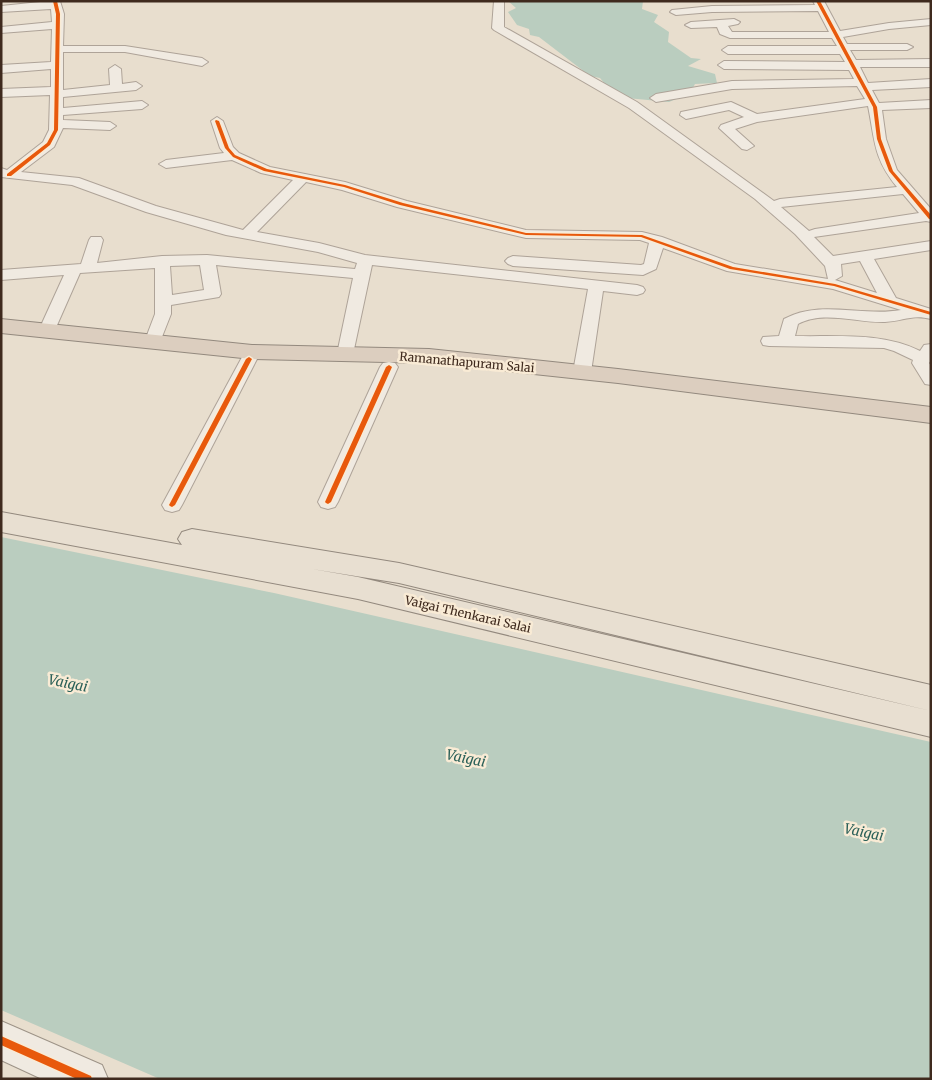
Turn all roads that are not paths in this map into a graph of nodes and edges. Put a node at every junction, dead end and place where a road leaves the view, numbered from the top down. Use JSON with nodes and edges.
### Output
{"nodes":[{"id":1,"x":499,"y":1,"type":"edge"},
{"id":2,"x":55,"y":3,"type":"edge"},
{"id":3,"x":820,"y":5,"type":"edge"},
{"id":4,"x":1,"y":9,"type":"edge"},
{"id":5,"x":676,"y":12,"type":"dead end"},
{"id":6,"x":748,"y":22,"type":"dead end"},
{"id":7,"x":931,"y":22,"type":"edge"},
{"id":8,"x":720,"y":23,"type":"junction"},
{"id":9,"x":57,"y":24,"type":"junction"},
{"id":10,"x":691,"y":25,"type":"dead end"},
{"id":11,"x":1,"y":30,"type":"edge"},
{"id":12,"x":836,"y":35,"type":"junction"},
{"id":13,"x":907,"y":47,"type":"dead end"},
{"id":14,"x":58,"y":49,"type":"junction"},
{"id":15,"x":843,"y":49,"type":"junction"},
{"id":16,"x":728,"y":50,"type":"dead end"},
{"id":17,"x":202,"y":62,"type":"dead end"},
{"id":18,"x":931,"y":62,"type":"edge"},
{"id":19,"x":57,"y":65,"type":"junction"},
{"id":20,"x":724,"y":65,"type":"dead end"},
{"id":21,"x":852,"y":65,"type":"junction"},
{"id":22,"x":1,"y":69,"type":"edge"},
{"id":23,"x":115,"y":69,"type":"dead end"},
{"id":24,"x":771,"y":82,"type":"junction"},
{"id":25,"x":814,"y":82,"type":"junction"},
{"id":26,"x":931,"y":83,"type":"edge"},
{"id":27,"x":864,"y":84,"type":"junction"},
{"id":28,"x":136,"y":86,"type":"dead end"},
{"id":29,"x":116,"y":88,"type":"junction"},
{"id":30,"x":56,"y":92,"type":"junction"},
{"id":31,"x":1,"y":93,"type":"edge"},
{"id":32,"x":669,"y":95,"type":"junction"},
{"id":33,"x":656,"y":98,"type":"dead end"},
{"id":34,"x":874,"y":104,"type":"junction"},
{"id":35,"x":931,"y":104,"type":"edge"},
{"id":36,"x":784,"y":105,"type":"junction"},
{"id":37,"x":142,"y":106,"type":"dead end"},
{"id":38,"x":829,"y":107,"type":"junction"},
{"id":39,"x":57,"y":118,"type":"junction"},
{"id":40,"x":755,"y":118,"type":"junction"},
{"id":41,"x":218,"y":121,"type":"dead end"},
{"id":42,"x":110,"y":126,"type":"dead end"},
{"id":43,"x":746,"y":146,"type":"dead end"},
{"id":44,"x":234,"y":156,"type":"junction"},
{"id":45,"x":166,"y":164,"type":"dead end"},
{"id":46,"x":5,"y":174,"type":"edge"},
{"id":47,"x":303,"y":177,"type":"junction"},
{"id":48,"x":906,"y":190,"type":"junction"},
{"id":49,"x":780,"y":203,"type":"dead end"},
{"id":50,"x":930,"y":217,"type":"edge"},
{"id":51,"x":815,"y":233,"type":"dead end"},
{"id":52,"x":246,"y":235,"type":"junction"},
{"id":53,"x":96,"y":240,"type":"dead end"},
{"id":54,"x":657,"y":240,"type":"junction"},
{"id":55,"x":931,"y":244,"type":"edge"},
{"id":56,"x":864,"y":255,"type":"junction"},
{"id":57,"x":207,"y":260,"type":"junction"},
{"id":58,"x":162,"y":261,"type":"junction"},
{"id":59,"x":513,"y":261,"type":"dead end"},
{"id":60,"x":833,"y":265,"type":"junction"},
{"id":61,"x":364,"y":267,"type":"junction"},
{"id":62,"x":81,"y":269,"type":"junction"},
{"id":63,"x":1,"y":275,"type":"edge"},
{"id":64,"x":835,"y":285,"type":"junction"},
{"id":65,"x":596,"y":286,"type":"junction"},
{"id":66,"x":637,"y":290,"type":"dead end"},
{"id":67,"x":164,"y":301,"type":"junction"},
{"id":68,"x":890,"y":303,"type":"junction"},
{"id":69,"x":924,"y":312,"type":"edge"},
{"id":70,"x":1,"y":326,"type":"edge"},
{"id":71,"x":46,"y":332,"type":"junction"},
{"id":72,"x":1,"y":337,"type":"edge"},
{"id":73,"x":770,"y":341,"type":"dead end"},
{"id":74,"x":786,"y":341,"type":"junction"},
{"id":75,"x":152,"y":342,"type":"junction"},
{"id":76,"x":926,"y":353,"type":"edge"},
{"id":77,"x":345,"y":354,"type":"junction"},
{"id":78,"x":249,"y":359,"type":"junction"},
{"id":79,"x":389,"y":367,"type":"junction"},
{"id":80,"x":582,"y":372,"type":"junction"},
{"id":81,"x":931,"y":380,"type":"edge"},
{"id":82,"x":931,"y":415,"type":"edge"},
{"id":83,"x":931,"y":426,"type":"edge"},
{"id":84,"x":1,"y":502,"type":"edge"},
{"id":85,"x":328,"y":502,"type":"dead end"},
{"id":86,"x":172,"y":505,"type":"dead end"},
{"id":87,"x":1,"y":522,"type":"edge"},
{"id":88,"x":931,"y":698,"type":"edge"},
{"id":89,"x":931,"y":724,"type":"edge"},
{"id":90,"x":1,"y":1040,"type":"edge"},
{"id":91,"x":88,"y":1079,"type":"edge"}],
"edges":[{"from":1,"to":60,"type":"street"},
{"from":2,"to":4,"type":"street"},
{"from":2,"to":9,"type":"street"},
{"from":3,"to":5,"type":"street"},
{"from":3,"to":12,"type":"street"},
{"from":6,"to":8,"type":"street"},
{"from":7,"to":12,"type":"street"},
{"from":8,"to":10,"type":"street"},
{"from":8,"to":12,"type":"street"},
{"from":9,"to":11,"type":"street"},
{"from":9,"to":14,"type":"street"},
{"from":12,"to":15,"type":"street"},
{"from":13,"to":15,"type":"street"},
{"from":14,"to":17,"type":"street"},
{"from":14,"to":19,"type":"street"},
{"from":15,"to":16,"type":"street"},
{"from":15,"to":21,"type":"street"},
{"from":18,"to":21,"type":"street"},
{"from":19,"to":22,"type":"street"},
{"from":19,"to":30,"type":"street"},
{"from":20,"to":21,"type":"street"},
{"from":21,"to":27,"type":"street"},
{"from":23,"to":29,"type":"street"},
{"from":24,"to":25,"type":"street"},
{"from":24,"to":32,"type":"street"},
{"from":24,"to":36,"type":"street"},
{"from":25,"to":27,"type":"street"},
{"from":25,"to":38,"type":"street"},
{"from":26,"to":27,"type":"street"},
{"from":27,"to":34,"type":"street"},
{"from":28,"to":29,"type":"street"},
{"from":29,"to":30,"type":"street"},
{"from":30,"to":31,"type":"street"},
{"from":30,"to":39,"type":"street"},
{"from":32,"to":33,"type":"street"},
{"from":32,"to":40,"type":"street"},
{"from":34,"to":35,"type":"street"},
{"from":34,"to":38,"type":"street"},
{"from":34,"to":48,"type":"street"},
{"from":36,"to":38,"type":"street"},
{"from":36,"to":40,"type":"street"},
{"from":37,"to":39,"type":"street"},
{"from":39,"to":42,"type":"street"},
{"from":39,"to":46,"type":"street"},
{"from":40,"to":43,"type":"street"},
{"from":41,"to":44,"type":"street"},
{"from":44,"to":45,"type":"street"},
{"from":44,"to":47,"type":"street"},
{"from":46,"to":52,"type":"street"},
{"from":47,"to":52,"type":"street"},
{"from":47,"to":54,"type":"street"},
{"from":48,"to":49,"type":"street"},
{"from":48,"to":50,"type":"street"},
{"from":50,"to":51,"type":"street"},
{"from":52,"to":61,"type":"street"},
{"from":53,"to":62,"type":"street"},
{"from":54,"to":59,"type":"street"},
{"from":54,"to":64,"type":"street"},
{"from":55,"to":56,"type":"street"},
{"from":56,"to":60,"type":"street"},
{"from":56,"to":68,"type":"street"},
{"from":57,"to":58,"type":"street"},
{"from":57,"to":61,"type":"street"},
{"from":57,"to":67,"type":"street"},
{"from":58,"to":62,"type":"street"},
{"from":58,"to":67,"type":"street"},
{"from":60,"to":64,"type":"street"},
{"from":61,"to":65,"type":"street"},
{"from":61,"to":77,"type":"street"},
{"from":62,"to":63,"type":"street"},
{"from":62,"to":71,"type":"street"},
{"from":64,"to":68,"type":"street"},
{"from":65,"to":66,"type":"street"},
{"from":65,"to":80,"type":"street"},
{"from":67,"to":75,"type":"street"},
{"from":68,"to":69,"type":"street"},
{"from":69,"to":74,"type":"street"},
{"from":70,"to":71,"type":"highway","name":"Ramanathapuram Salai"},
{"from":71,"to":75,"type":"highway","name":"Ramanathapuram Salai"},
{"from":72,"to":78,"type":"highway","name":"Ramanathapuram Salai"},
{"from":73,"to":74,"type":"street"},
{"from":74,"to":76,"type":"street"},
{"from":75,"to":77,"type":"highway","name":"Ramanathapuram Salai"},
{"from":76,"to":81,"type":"street"},
{"from":77,"to":80,"type":"highway","name":"Ramanathapuram Salai"},
{"from":78,"to":79,"type":"highway","name":"Ramanathapuram Salai"},
{"from":78,"to":86,"type":"street"},
{"from":79,"to":83,"type":"highway","name":"Ramanathapuram Salai"},
{"from":79,"to":85,"type":"street"},
{"from":80,"to":82,"type":"highway","name":"Ramanathapuram Salai"},
{"from":84,"to":88,"type":"main road","name":"Vaigai Thenkarai Salai"},
{"from":87,"to":89,"type":"main road","name":"Vaigai Thenkarai Salai"},
{"from":90,"to":91,"type":"street"}]}
